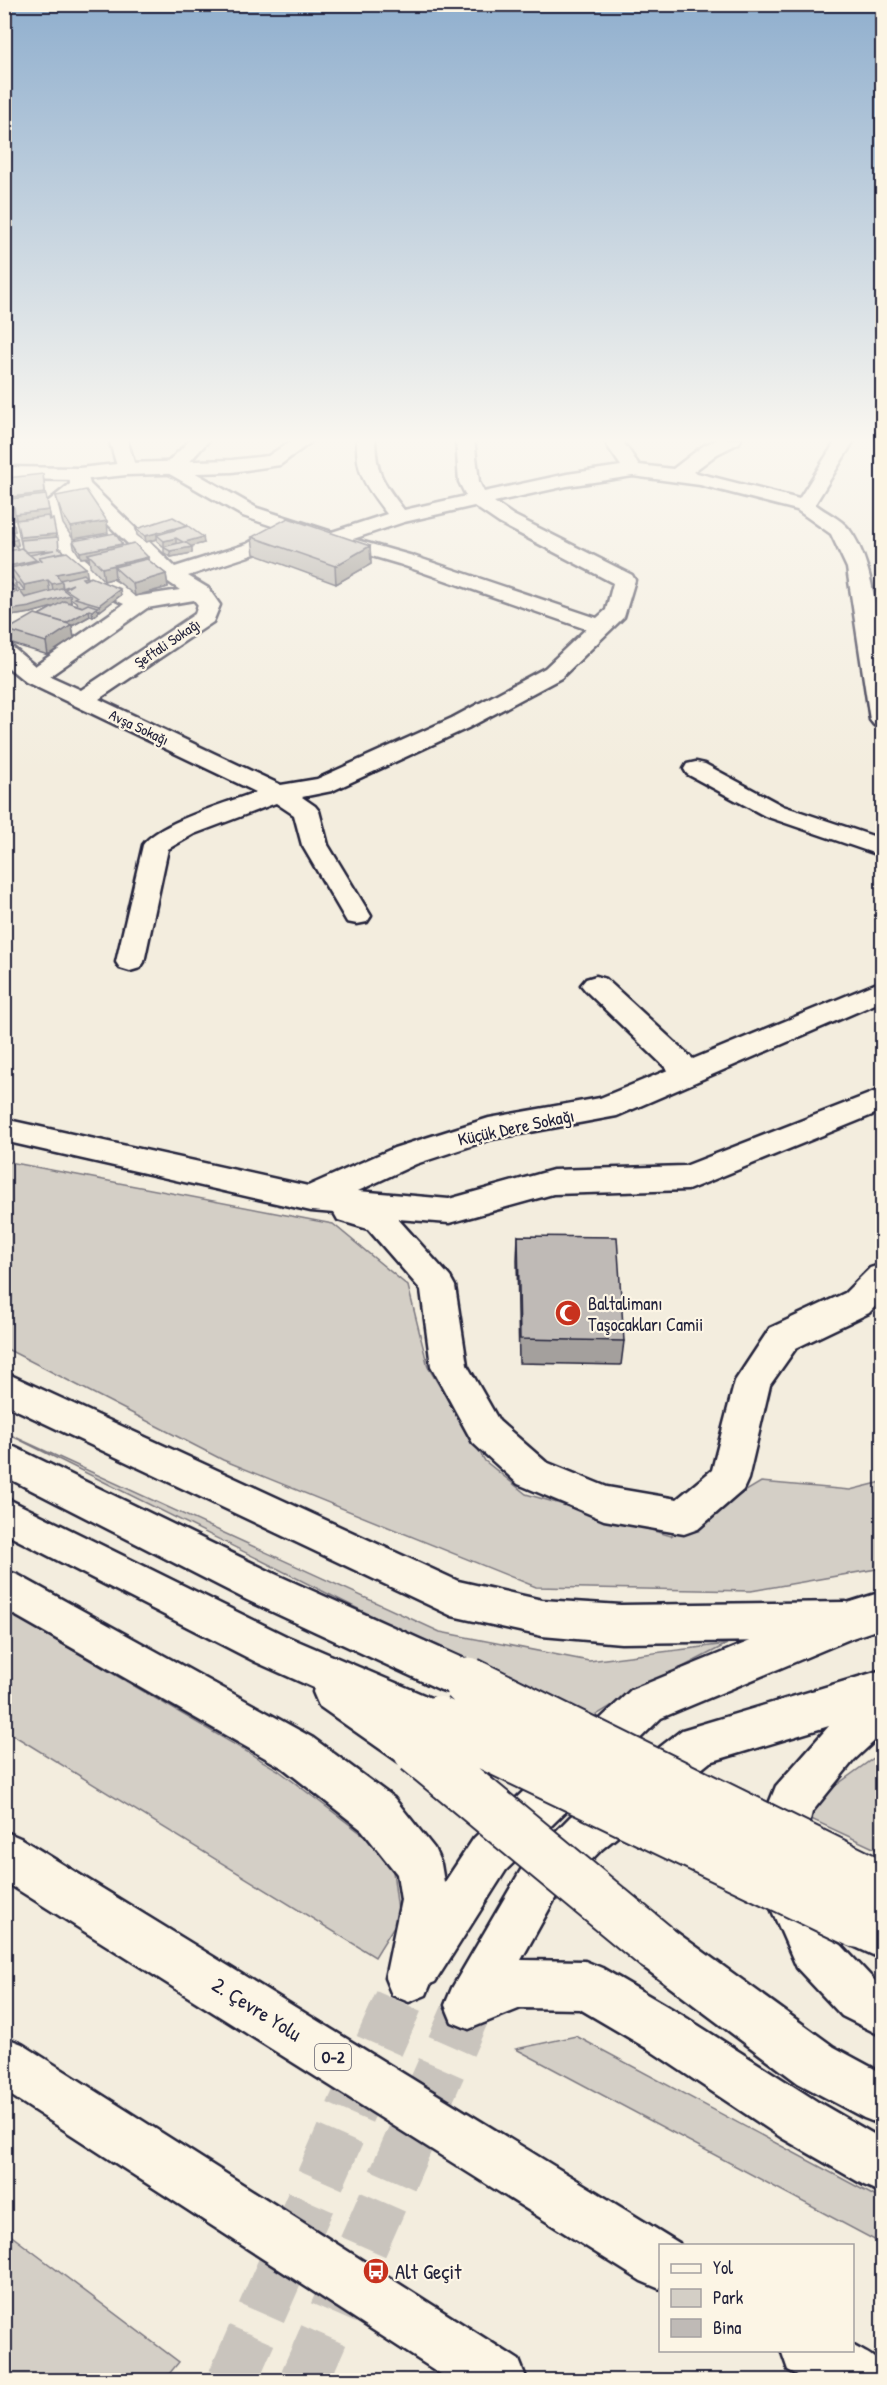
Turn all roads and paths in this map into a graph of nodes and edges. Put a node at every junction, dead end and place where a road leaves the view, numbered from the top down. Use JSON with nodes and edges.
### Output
{"nodes":[{"id":1,"x":68,"y":550,"type":"edge"},
{"id":2,"x":148,"y":550,"type":"edge"},
{"id":3,"x":247,"y":550,"type":"edge"},
{"id":4,"x":372,"y":550,"type":"edge"},
{"id":5,"x":567,"y":550,"type":"edge"},
{"id":6,"x":849,"y":550,"type":"edge"},
{"id":7,"x":171,"y":574,"type":"junction"},
{"id":8,"x":200,"y":593,"type":"junction"},
{"id":9,"x":140,"y":603,"type":"junction"},
{"id":10,"x":600,"y":626,"type":"junction"},
{"id":11,"x":4,"y":652,"type":"edge"},
{"id":12,"x":33,"y":677,"type":"junction"},
{"id":13,"x":879,"y":677,"type":"edge"},
{"id":14,"x":82,"y":700,"type":"junction"},
{"id":15,"x":882,"y":720,"type":"edge"},
{"id":16,"x":696,"y":770,"type":"dead end"},
{"id":17,"x":278,"y":793,"type":"junction"},
{"id":18,"x":882,"y":842,"type":"edge"},
{"id":19,"x":357,"y":916,"type":"dead end"},
{"id":20,"x":130,"y":962,"type":"dead end"},
{"id":21,"x":596,"y":985,"type":"dead end"},
{"id":22,"x":882,"y":990,"type":"edge"},
{"id":23,"x":690,"y":1073,"type":"junction"},
{"id":24,"x":882,"y":1099,"type":"edge"},
{"id":25,"x":4,"y":1130,"type":"edge"},
{"id":26,"x":311,"y":1199,"type":"junction"},
{"id":27,"x":882,"y":1277,"type":"edge"},
{"id":28,"x":870,"y":1307,"type":"edge"},
{"id":29,"x":4,"y":1387,"type":"edge"},
{"id":30,"x":4,"y":1458,"type":"edge"},
{"id":31,"x":4,"y":1514,"type":"edge"},
{"id":32,"x":4,"y":1588,"type":"edge"},
{"id":33,"x":864,"y":1616,"type":"edge"},
{"id":34,"x":882,"y":1690,"type":"edge"},
{"id":35,"x":882,"y":1706,"type":"edge"},
{"id":36,"x":428,"y":1735,"type":"junction"},
{"id":37,"x":4,"y":1854,"type":"edge"},
{"id":38,"x":874,"y":1907,"type":"edge"},
{"id":39,"x":882,"y":2012,"type":"edge"},
{"id":40,"x":4,"y":2062,"type":"edge"},
{"id":41,"x":882,"y":2100,"type":"edge"},
{"id":42,"x":882,"y":2167,"type":"edge"},
{"id":43,"x":659,"y":2261,"type":"edge"},
{"id":44,"x":811,"y":2352,"type":"edge"},
{"id":45,"x":499,"y":2380,"type":"edge"},
{"id":46,"x":859,"y":2380,"type":"edge"}],
"edges":[{"from":1,"to":9,"type":"main road"},
{"from":2,"to":7,"type":"main road","name":"Şeftali Sokağı"},
{"from":3,"to":7,"type":"main road"},
{"from":4,"to":10,"type":"main road"},
{"from":5,"to":10,"type":"main road"},
{"from":6,"to":13,"type":"main road"},
{"from":7,"to":8,"type":"main road","name":"Şeftali Sokağı"},
{"from":8,"to":9,"type":"main road"},
{"from":8,"to":14,"type":"main road","name":"Şeftali Sokağı"},
{"from":9,"to":12,"type":"main road"},
{"from":10,"to":17,"type":"main road"},
{"from":11,"to":12,"type":"main road","name":"Avşa Sokağı"},
{"from":12,"to":14,"type":"main road","name":"Avşa Sokağı"},
{"from":13,"to":15,"type":"main road"},
{"from":14,"to":17,"type":"main road","name":"Avşa Sokağı"},
{"from":16,"to":18,"type":"main road"},
{"from":17,"to":19,"type":"main road","name":"Avşa Sokağı"},
{"from":17,"to":20,"type":"main road"},
{"from":21,"to":23,"type":"main road"},
{"from":22,"to":23,"type":"main road","name":"Küçük Dere Sokağı"},
{"from":23,"to":26,"type":"main road","name":"Küçük Dere Sokağı"},
{"from":24,"to":26,"type":"main road"},
{"from":25,"to":26,"type":"main road"},
{"from":26,"to":28,"type":"main road"},
{"from":27,"to":28,"type":"main road"},
{"from":29,"to":33,"type":"main road"},
{"from":30,"to":38,"type":"main road","bridge":true},
{"from":31,"to":36,"type":"main road"},
{"from":32,"to":33,"type":"main road"},
{"from":34,"to":42,"type":"main road"},
{"from":35,"to":39,"type":"main road"},
{"from":36,"to":38,"type":"main road","bridge":true},
{"from":36,"to":41,"type":"main road","bridge":true},
{"from":37,"to":43,"type":"main road","name":"2. Çevre Yolu","number":"O-2"},
{"from":40,"to":45,"type":"main road"},
{"from":44,"to":46,"type":"main road"}]}
